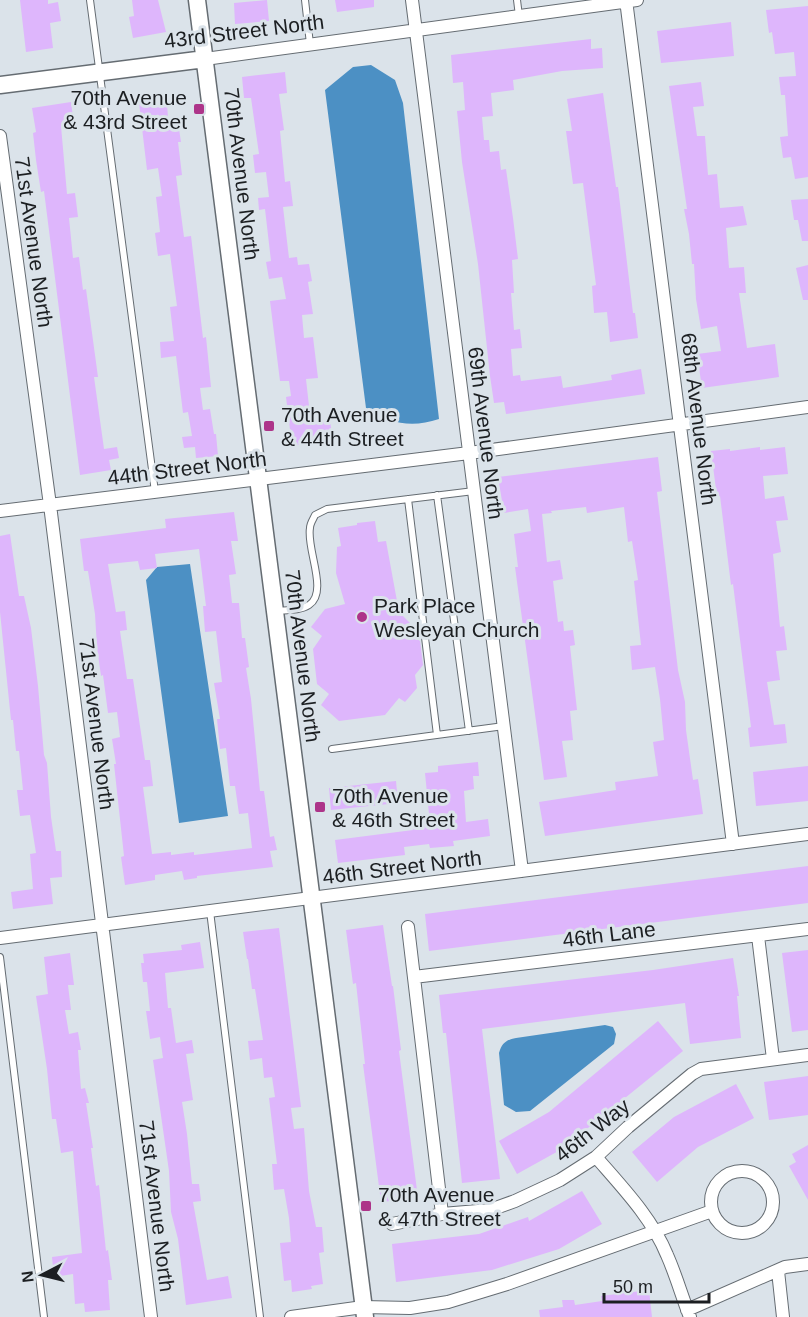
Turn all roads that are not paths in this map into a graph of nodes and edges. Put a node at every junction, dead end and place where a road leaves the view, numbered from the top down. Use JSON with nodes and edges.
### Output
{"nodes":[{"id":1,"x":90,"y":0,"type":"edge"},
{"id":2,"x":197,"y":0,"type":"edge"},
{"id":3,"x":305,"y":0,"type":"edge"},
{"id":4,"x":412,"y":0,"type":"edge"},
{"id":5,"x":517,"y":0,"type":"edge"},
{"id":6,"x":630,"y":0,"type":"edge"},
{"id":7,"x":519,"y":16,"type":"junction"},
{"id":8,"x":416,"y":31,"type":"junction"},
{"id":9,"x":311,"y":45,"type":"junction"},
{"id":10,"x":205,"y":59,"type":"junction"},
{"id":11,"x":99,"y":72,"type":"junction"},
{"id":12,"x":0,"y":85,"type":"edge"},
{"id":13,"x":0,"y":136,"type":"edge"},
{"id":14,"x":808,"y":407,"type":"edge"},
{"id":15,"x":680,"y":424,"type":"junction"},
{"id":16,"x":469,"y":453,"type":"junction"},
{"id":17,"x":258,"y":478,"type":"junction"},
{"id":18,"x":474,"y":491,"type":"junction"},
{"id":19,"x":155,"y":492,"type":"junction"},
{"id":20,"x":437,"y":495,"type":"junction"},
{"id":21,"x":408,"y":499,"type":"junction"},
{"id":22,"x":50,"y":505,"type":"junction"},
{"id":23,"x":0,"y":511,"type":"edge"},
{"id":24,"x":275,"y":611,"type":"junction"},
{"id":25,"x":504,"y":726,"type":"junction"},
{"id":26,"x":469,"y":731,"type":"junction"},
{"id":27,"x":437,"y":735,"type":"junction"},
{"id":28,"x":332,"y":749,"type":"dead end"},
{"id":29,"x":808,"y":834,"type":"edge"},
{"id":30,"x":734,"y":844,"type":"junction"},
{"id":31,"x":522,"y":871,"type":"junction"},
{"id":32,"x":311,"y":898,"type":"junction"},
{"id":33,"x":210,"y":911,"type":"junction"},
{"id":34,"x":103,"y":925,"type":"junction"},
{"id":35,"x":408,"y":927,"type":"dead end"},
{"id":36,"x":808,"y":929,"type":"edge"},
{"id":37,"x":758,"y":936,"type":"junction"},
{"id":38,"x":0,"y":938,"type":"edge"},
{"id":39,"x":0,"y":957,"type":"edge"},
{"id":40,"x":414,"y":977,"type":"junction"},
{"id":41,"x":808,"y":1055,"type":"edge"},
{"id":42,"x":773,"y":1059,"type":"junction"},
{"id":43,"x":596,"y":1157,"type":"junction"},
{"id":44,"x":711,"y":1211,"type":"junction"},
{"id":45,"x":442,"y":1214,"type":"junction"},
{"id":46,"x":392,"y":1224,"type":"dead end"},
{"id":47,"x":654,"y":1232,"type":"junction"},
{"id":48,"x":808,"y":1264,"type":"edge"},
{"id":49,"x":778,"y":1271,"type":"junction"},
{"id":50,"x":364,"y":1312,"type":"edge"},
{"id":51,"x":689,"y":1313,"type":"edge"},
{"id":52,"x":44,"y":1317,"type":"edge"},
{"id":53,"x":151,"y":1317,"type":"edge"},
{"id":54,"x":260,"y":1317,"type":"edge"},
{"id":55,"x":291,"y":1317,"type":"edge"},
{"id":56,"x":783,"y":1317,"type":"edge"}],
"edges":[{"from":1,"to":11,"type":"lane"},
{"from":2,"to":10,"type":"street","name":"70th Avenue North"},
{"from":3,"to":9,"type":"lane"},
{"from":4,"to":8,"type":"street","name":"69th Avenue North"},
{"from":5,"to":7,"type":"lane"},
{"from":6,"to":7,"type":"street","name":"43rd Street North"},
{"from":6,"to":15,"type":"street","name":"68th Avenue North"},
{"from":7,"to":8,"type":"street","name":"43rd Street North"},
{"from":8,"to":9,"type":"street","name":"43rd Street North"},
{"from":8,"to":16,"type":"street","name":"69th Avenue North"},
{"from":9,"to":10,"type":"street","name":"43rd Street North"},
{"from":10,"to":11,"type":"street","name":"43rd Street North"},
{"from":10,"to":17,"type":"street","name":"70th Avenue North"},
{"from":11,"to":12,"type":"street","name":"43rd Street North"},
{"from":11,"to":19,"type":"lane"},
{"from":13,"to":22,"type":"street","name":"71st Avenue North"},
{"from":14,"to":15,"type":"street","name":"44th Street North"},
{"from":15,"to":16,"type":"street","name":"44th Street North"},
{"from":15,"to":30,"type":"street","name":"68th Avenue North"},
{"from":16,"to":17,"type":"street","name":"44th Street North"},
{"from":16,"to":18,"type":"street","name":"69th Avenue North"},
{"from":17,"to":19,"type":"street","name":"44th Street North"},
{"from":17,"to":24,"type":"street","name":"70th Avenue North"},
{"from":18,"to":20,"type":"lane"},
{"from":18,"to":25,"type":"street","name":"69th Avenue North"},
{"from":19,"to":22,"type":"street","name":"44th Street North"},
{"from":20,"to":21,"type":"lane"},
{"from":20,"to":26,"type":"lane"},
{"from":21,"to":24,"type":"lane"},
{"from":21,"to":27,"type":"lane"},
{"from":22,"to":23,"type":"street","name":"44th Street North"},
{"from":22,"to":34,"type":"street","name":"71st Avenue North"},
{"from":24,"to":32,"type":"street","name":"70th Avenue North"},
{"from":25,"to":26,"type":"lane"},
{"from":25,"to":31,"type":"street","name":"69th Avenue North"},
{"from":26,"to":27,"type":"lane"},
{"from":27,"to":28,"type":"lane"},
{"from":29,"to":30,"type":"street","name":"46th Street North"},
{"from":30,"to":31,"type":"street","name":"46th Street North"},
{"from":31,"to":32,"type":"street","name":"46th Street North"},
{"from":32,"to":33,"type":"street","name":"46th Street North"},
{"from":32,"to":50,"type":"street","name":"70th Avenue North"},
{"from":33,"to":34,"type":"street","name":"46th Street North"},
{"from":33,"to":54,"type":"lane"},
{"from":34,"to":38,"type":"street","name":"46th Street North"},
{"from":34,"to":53,"type":"street","name":"71st Avenue North"},
{"from":35,"to":40,"type":"street"},
{"from":36,"to":37,"type":"street","name":"46th Lane"},
{"from":37,"to":40,"type":"street","name":"46th Lane"},
{"from":37,"to":42,"type":"street"},
{"from":39,"to":52,"type":"lane"},
{"from":40,"to":45,"type":"street"},
{"from":41,"to":42,"type":"street","name":"46th Way"},
{"from":42,"to":43,"type":"street","name":"46th Way"},
{"from":43,"to":45,"type":"street","name":"46th Way"},
{"from":43,"to":47,"type":"street"},
{"from":44,"to":44,"type":"street"},
{"from":44,"to":47,"type":"street"},
{"from":45,"to":46,"type":"street","name":"46th Way"},
{"from":47,"to":50,"type":"street"},
{"from":47,"to":51,"type":"street"},
{"from":48,"to":49,"type":"street"},
{"from":49,"to":51,"type":"street"},
{"from":49,"to":56,"type":"street"},
{"from":50,"to":55,"type":"street"}]}
